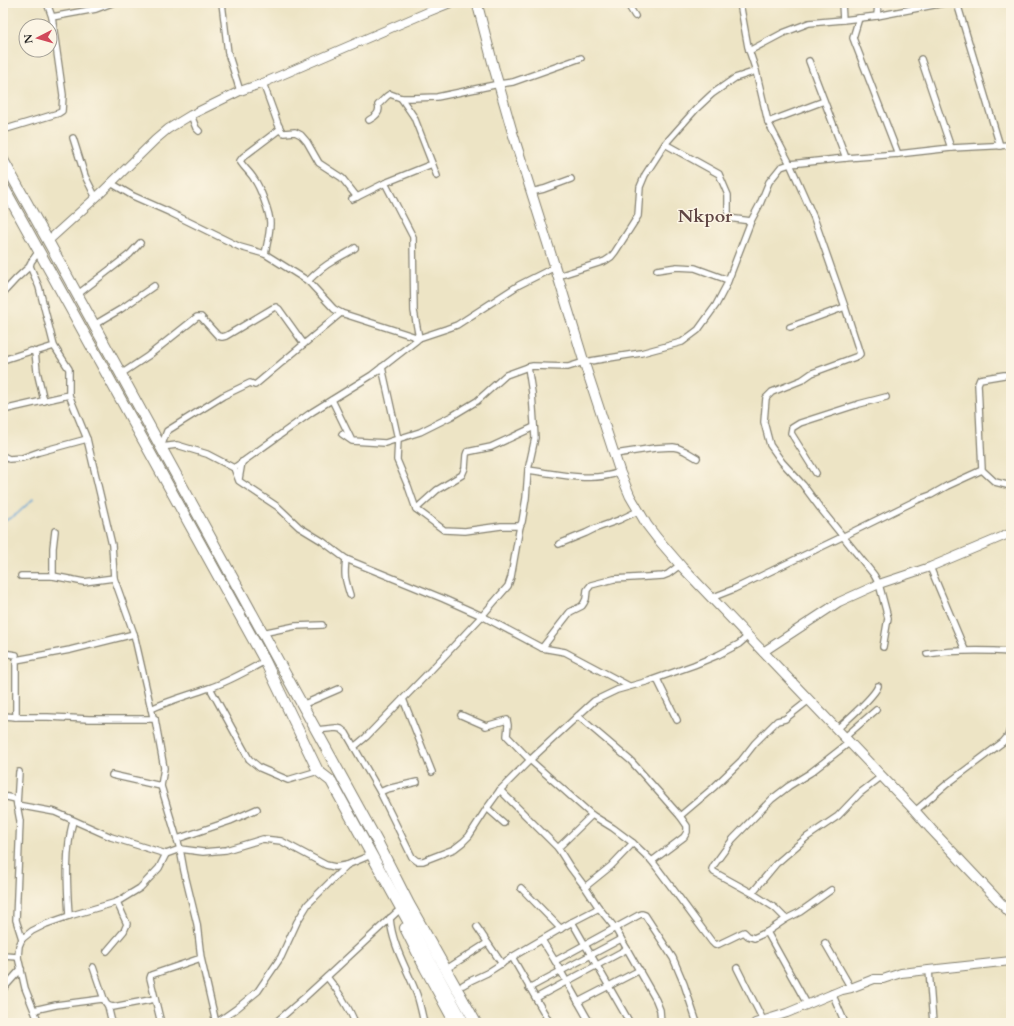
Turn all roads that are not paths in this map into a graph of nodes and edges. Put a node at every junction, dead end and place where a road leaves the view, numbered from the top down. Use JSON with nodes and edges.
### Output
{"nodes":[{"id":1,"x":47,"y":3,"type":"edge"},
{"id":2,"x":112,"y":3,"type":"edge"},
{"id":3,"x":222,"y":3,"type":"edge"},
{"id":4,"x":450,"y":3,"type":"edge"},
{"id":5,"x":477,"y":3,"type":"edge"},
{"id":6,"x":627,"y":3,"type":"edge"},
{"id":7,"x":740,"y":3,"type":"edge"},
{"id":8,"x":842,"y":3,"type":"edge"},
{"id":9,"x":878,"y":3,"type":"edge"},
{"id":10,"x":944,"y":3,"type":"edge"},
{"id":11,"x":957,"y":3,"type":"edge"},
{"id":12,"x":635,"y":16,"type":"dead end"},
{"id":13,"x":877,"y":16,"type":"junction"},
{"id":14,"x":52,"y":17,"type":"junction"},
{"id":15,"x":859,"y":18,"type":"junction"},
{"id":16,"x":843,"y":20,"type":"junction"},
{"id":17,"x":749,"y":51,"type":"junction"},
{"id":18,"x":580,"y":58,"type":"dead end"},
{"id":19,"x":920,"y":59,"type":"dead end"},
{"id":20,"x":809,"y":60,"type":"dead end"},
{"id":21,"x":756,"y":71,"type":"junction"},
{"id":22,"x":263,"y":83,"type":"junction"},
{"id":23,"x":498,"y":84,"type":"junction"},
{"id":24,"x":240,"y":91,"type":"junction"},
{"id":25,"x":401,"y":98,"type":"junction"},
{"id":26,"x":824,"y":101,"type":"junction"},
{"id":27,"x":191,"y":115,"type":"junction"},
{"id":28,"x":369,"y":120,"type":"dead end"},
{"id":29,"x":768,"y":122,"type":"junction"},
{"id":30,"x":3,"y":130,"type":"edge"},
{"id":31,"x":280,"y":130,"type":"junction"},
{"id":32,"x":199,"y":131,"type":"dead end"},
{"id":33,"x":73,"y":138,"type":"dead end"},
{"id":34,"x":665,"y":144,"type":"junction"},
{"id":35,"x":1011,"y":145,"type":"edge"},
{"id":36,"x":1000,"y":146,"type":"junction"},
{"id":37,"x":951,"y":148,"type":"junction"},
{"id":38,"x":898,"y":154,"type":"junction"},
{"id":39,"x":846,"y":158,"type":"junction"},
{"id":40,"x":3,"y":160,"type":"edge"},
{"id":41,"x":432,"y":164,"type":"junction"},
{"id":42,"x":790,"y":164,"type":"junction"},
{"id":43,"x":437,"y":176,"type":"dead end"},
{"id":44,"x":571,"y":179,"type":"dead end"},
{"id":45,"x":111,"y":183,"type":"junction"},
{"id":46,"x":385,"y":183,"type":"junction"},
{"id":47,"x":3,"y":186,"type":"edge"},
{"id":48,"x":531,"y":192,"type":"junction"},
{"id":49,"x":96,"y":198,"type":"junction"},
{"id":50,"x":751,"y":222,"type":"junction"},
{"id":51,"x":48,"y":241,"type":"junction"},
{"id":52,"x":140,"y":243,"type":"dead end"},
{"id":53,"x":355,"y":248,"type":"dead end"},
{"id":54,"x":39,"y":251,"type":"junction"},
{"id":55,"x":265,"y":254,"type":"junction"},
{"id":56,"x":30,"y":266,"type":"junction"},
{"id":57,"x":555,"y":267,"type":"junction"},
{"id":58,"x":657,"y":270,"type":"dead end"},
{"id":59,"x":558,"y":276,"type":"junction"},
{"id":60,"x":728,"y":280,"type":"junction"},
{"id":61,"x":308,"y":281,"type":"junction"},
{"id":62,"x":154,"y":286,"type":"dead end"},
{"id":63,"x":3,"y":293,"type":"edge"},
{"id":64,"x":78,"y":295,"type":"junction"},
{"id":65,"x":845,"y":307,"type":"junction"},
{"id":66,"x":341,"y":313,"type":"junction"},
{"id":67,"x":94,"y":325,"type":"junction"},
{"id":68,"x":790,"y":327,"type":"dead end"},
{"id":69,"x":419,"y":338,"type":"junction"},
{"id":70,"x":304,"y":344,"type":"junction"},
{"id":71,"x":54,"y":346,"type":"junction"},
{"id":72,"x":35,"y":352,"type":"junction"},
{"id":73,"x":3,"y":360,"type":"edge"},
{"id":74,"x":584,"y":362,"type":"junction"},
{"id":75,"x":382,"y":367,"type":"junction"},
{"id":76,"x":528,"y":367,"type":"junction"},
{"id":77,"x":121,"y":374,"type":"junction"},
{"id":78,"x":1011,"y":375,"type":"edge"},
{"id":79,"x":69,"y":395,"type":"junction"},
{"id":80,"x":886,"y":396,"type":"dead end"},
{"id":81,"x":44,"y":400,"type":"junction"},
{"id":82,"x":332,"y":400,"type":"junction"},
{"id":83,"x":3,"y":410,"type":"edge"},
{"id":84,"x":534,"y":427,"type":"junction"},
{"id":85,"x":342,"y":434,"type":"dead end"},
{"id":86,"x":87,"y":439,"type":"junction"},
{"id":87,"x":398,"y":439,"type":"junction"},
{"id":88,"x":352,"y":441,"type":"junction"},
{"id":89,"x":161,"y":447,"type":"junction"},
{"id":90,"x":615,"y":454,"type":"junction"},
{"id":91,"x":3,"y":456,"type":"edge"},
{"id":92,"x":697,"y":458,"type":"dead end"},
{"id":93,"x":242,"y":462,"type":"junction"},
{"id":94,"x":234,"y":468,"type":"junction"},
{"id":95,"x":528,"y":470,"type":"junction"},
{"id":96,"x":982,"y":470,"type":"junction"},
{"id":97,"x":620,"y":472,"type":"junction"},
{"id":98,"x":816,"y":473,"type":"dead end"},
{"id":99,"x":239,"y":481,"type":"junction"},
{"id":100,"x":1011,"y":486,"type":"edge"},
{"id":101,"x":416,"y":509,"type":"junction"},
{"id":102,"x":638,"y":510,"type":"junction"},
{"id":103,"x":520,"y":526,"type":"junction"},
{"id":104,"x":55,"y":531,"type":"dead end"},
{"id":105,"x":1011,"y":533,"type":"edge"},
{"id":106,"x":844,"y":536,"type":"junction"},
{"id":107,"x":559,"y":544,"type":"dead end"},
{"id":108,"x":346,"y":559,"type":"junction"},
{"id":109,"x":680,"y":565,"type":"junction"},
{"id":110,"x":930,"y":567,"type":"junction"},
{"id":111,"x":21,"y":576,"type":"dead end"},
{"id":112,"x":53,"y":576,"type":"junction"},
{"id":113,"x":114,"y":578,"type":"junction"},
{"id":114,"x":879,"y":584,"type":"junction"},
{"id":115,"x":350,"y":595,"type":"dead end"},
{"id":116,"x":711,"y":598,"type":"junction"},
{"id":117,"x":482,"y":616,"type":"junction"},
{"id":118,"x":322,"y":625,"type":"dead end"},
{"id":119,"x":262,"y":632,"type":"junction"},
{"id":120,"x":134,"y":634,"type":"junction"},
{"id":121,"x":748,"y":636,"type":"junction"},
{"id":122,"x":883,"y":647,"type":"dead end"},
{"id":123,"x":542,"y":648,"type":"junction"},
{"id":124,"x":965,"y":650,"type":"junction"},
{"id":125,"x":763,"y":652,"type":"junction"},
{"id":126,"x":1011,"y":652,"type":"edge"},
{"id":127,"x":3,"y":653,"type":"edge"},
{"id":128,"x":16,"y":654,"type":"dead end"},
{"id":129,"x":927,"y":654,"type":"dead end"},
{"id":130,"x":265,"y":661,"type":"junction"},
{"id":131,"x":658,"y":678,"type":"junction"},
{"id":132,"x":629,"y":686,"type":"junction"},
{"id":133,"x":878,"y":686,"type":"dead end"},
{"id":134,"x":210,"y":688,"type":"junction"},
{"id":135,"x":339,"y":689,"type":"dead end"},
{"id":136,"x":403,"y":699,"type":"junction"},
{"id":137,"x":809,"y":700,"type":"junction"},
{"id":138,"x":302,"y":705,"type":"junction"},
{"id":139,"x":151,"y":709,"type":"junction"},
{"id":140,"x":876,"y":710,"type":"dead end"},
{"id":141,"x":461,"y":715,"type":"dead end"},
{"id":142,"x":3,"y":716,"type":"edge"},
{"id":143,"x":578,"y":716,"type":"junction"},
{"id":144,"x":16,"y":717,"type":"junction"},
{"id":145,"x":155,"y":719,"type":"junction"},
{"id":146,"x":677,"y":720,"type":"dead end"},
{"id":147,"x":1011,"y":726,"type":"edge"},
{"id":148,"x":837,"y":729,"type":"junction"},
{"id":149,"x":316,"y":730,"type":"junction"},
{"id":150,"x":847,"y":740,"type":"junction"},
{"id":151,"x":354,"y":747,"type":"junction"},
{"id":152,"x":530,"y":760,"type":"junction"},
{"id":153,"x":318,"y":771,"type":"junction"},
{"id":154,"x":19,"y":772,"type":"dead end"},
{"id":155,"x":432,"y":772,"type":"dead end"},
{"id":156,"x":112,"y":775,"type":"dead end"},
{"id":157,"x":882,"y":776,"type":"junction"},
{"id":158,"x":417,"y":782,"type":"dead end"},
{"id":159,"x":161,"y":786,"type":"junction"},
{"id":160,"x":500,"y":790,"type":"junction"},
{"id":161,"x":380,"y":792,"type":"junction"},
{"id":162,"x":3,"y":796,"type":"edge"},
{"id":163,"x":17,"y":805,"type":"junction"},
{"id":164,"x":487,"y":808,"type":"junction"},
{"id":165,"x":257,"y":809,"type":"dead end"},
{"id":166,"x":915,"y":811,"type":"junction"},
{"id":167,"x":592,"y":815,"type":"junction"},
{"id":168,"x":680,"y":816,"type":"junction"},
{"id":169,"x":73,"y":821,"type":"junction"},
{"id":170,"x":504,"y":823,"type":"dead end"},
{"id":171,"x":177,"y":838,"type":"junction"},
{"id":172,"x":378,"y":843,"type":"junction"},
{"id":173,"x":633,"y":843,"type":"junction"},
{"id":174,"x":558,"y":848,"type":"junction"},
{"id":175,"x":180,"y":849,"type":"junction"},
{"id":176,"x":370,"y":852,"type":"junction"},
{"id":177,"x":166,"y":854,"type":"junction"},
{"id":178,"x":652,"y":861,"type":"junction"},
{"id":179,"x":347,"y":865,"type":"junction"},
{"id":180,"x":585,"y":887,"type":"junction"},
{"id":181,"x":521,"y":888,"type":"dead end"},
{"id":182,"x":831,"y":890,"type":"dead end"},
{"id":183,"x":752,"y":893,"type":"junction"},
{"id":184,"x":117,"y":902,"type":"junction"},
{"id":185,"x":599,"y":908,"type":"junction"},
{"id":186,"x":1011,"y":914,"type":"edge"},
{"id":187,"x":394,"y":915,"type":"junction"},
{"id":188,"x":69,"y":916,"type":"junction"},
{"id":189,"x":786,"y":919,"type":"junction"},
{"id":190,"x":572,"y":922,"type":"junction"},
{"id":191,"x":477,"y":927,"type":"dead end"},
{"id":192,"x":615,"y":928,"type":"junction"},
{"id":193,"x":561,"y":929,"type":"junction"},
{"id":194,"x":767,"y":932,"type":"junction"},
{"id":195,"x":621,"y":938,"type":"junction"},
{"id":196,"x":22,"y":939,"type":"junction"},
{"id":197,"x":542,"y":940,"type":"junction"},
{"id":198,"x":488,"y":943,"type":"junction"},
{"id":199,"x":825,"y":943,"type":"dead end"},
{"id":200,"x":585,"y":945,"type":"junction"},
{"id":201,"x":627,"y":949,"type":"junction"},
{"id":202,"x":107,"y":951,"type":"dead end"},
{"id":203,"x":591,"y":955,"type":"junction"},
{"id":204,"x":3,"y":956,"type":"edge"},
{"id":205,"x":18,"y":957,"type":"junction"},
{"id":206,"x":512,"y":957,"type":"junction"},
{"id":207,"x":201,"y":958,"type":"junction"},
{"id":208,"x":555,"y":961,"type":"junction"},
{"id":209,"x":1011,"y":962,"type":"edge"},
{"id":210,"x":502,"y":964,"type":"junction"},
{"id":211,"x":451,"y":966,"type":"junction"},
{"id":212,"x":597,"y":966,"type":"junction"},
{"id":213,"x":93,"y":967,"type":"dead end"},
{"id":214,"x":738,"y":968,"type":"dead end"},
{"id":215,"x":21,"y":969,"type":"junction"},
{"id":216,"x":640,"y":970,"type":"junction"},
{"id":217,"x":928,"y":970,"type":"junction"},
{"id":218,"x":560,"y":971,"type":"junction"},
{"id":219,"x":327,"y":977,"type":"junction"},
{"id":220,"x":566,"y":982,"type":"junction"},
{"id":221,"x":463,"y":985,"type":"junction"},
{"id":222,"x":608,"y":986,"type":"junction"},
{"id":223,"x":529,"y":988,"type":"junction"},
{"id":224,"x":851,"y":988,"type":"junction"},
{"id":225,"x":3,"y":989,"type":"edge"},
{"id":226,"x":832,"y":994,"type":"junction"},
{"id":227,"x":536,"y":998,"type":"junction"},
{"id":228,"x":104,"y":999,"type":"junction"},
{"id":229,"x":155,"y":999,"type":"junction"},
{"id":230,"x":578,"y":1002,"type":"junction"},
{"id":231,"x":808,"y":1004,"type":"junction"},
{"id":232,"x":108,"y":1006,"type":"junction"},
{"id":233,"x":34,"y":1010,"type":"junction"},
{"id":234,"x":768,"y":1021,"type":"edge"},
{"id":235,"x":39,"y":1023,"type":"edge"},
{"id":236,"x":112,"y":1023,"type":"edge"},
{"id":237,"x":161,"y":1023,"type":"edge"},
{"id":238,"x":216,"y":1023,"type":"edge"},
{"id":239,"x":275,"y":1023,"type":"edge"},
{"id":240,"x":355,"y":1023,"type":"edge"},
{"id":241,"x":424,"y":1023,"type":"edge"},
{"id":242,"x":455,"y":1023,"type":"edge"},
{"id":243,"x":464,"y":1023,"type":"edge"},
{"id":244,"x":476,"y":1023,"type":"edge"},
{"id":245,"x":484,"y":1023,"type":"edge"},
{"id":246,"x":550,"y":1023,"type":"edge"},
{"id":247,"x":590,"y":1023,"type":"edge"},
{"id":248,"x":630,"y":1023,"type":"edge"},
{"id":249,"x":661,"y":1023,"type":"edge"},
{"id":250,"x":697,"y":1023,"type":"edge"},
{"id":251,"x":755,"y":1023,"type":"edge"},
{"id":252,"x":845,"y":1023,"type":"edge"},
{"id":253,"x":933,"y":1023,"type":"edge"}],
"edges":[{"from":1,"to":14,"type":"street"},
{"from":2,"to":14,"type":"street"},
{"from":3,"to":24,"type":"street"},
{"from":4,"to":22,"type":"main road"},
{"from":5,"to":23,"type":"main road"},
{"from":6,"to":12,"type":"street"},
{"from":7,"to":17,"type":"street"},
{"from":8,"to":16,"type":"street"},
{"from":9,"to":13,"type":"street"},
{"from":10,"to":13,"type":"street"},
{"from":11,"to":36,"type":"street"},
{"from":13,"to":15,"type":"street"},
{"from":14,"to":30,"type":"street"},
{"from":15,"to":16,"type":"street"},
{"from":15,"to":38,"type":"street"},
{"from":16,"to":17,"type":"street"},
{"from":17,"to":21,"type":"street"},
{"from":18,"to":23,"type":"street"},
{"from":19,"to":37,"type":"street"},
{"from":20,"to":26,"type":"street"},
{"from":21,"to":29,"type":"street"},
{"from":21,"to":34,"type":"street"},
{"from":22,"to":24,"type":"main road"},
{"from":22,"to":31,"type":"street"},
{"from":23,"to":25,"type":"street"},
{"from":23,"to":48,"type":"main road"},
{"from":24,"to":27,"type":"main road"},
{"from":25,"to":28,"type":"street"},
{"from":25,"to":41,"type":"street"},
{"from":26,"to":29,"type":"street"},
{"from":26,"to":39,"type":"street"},
{"from":27,"to":32,"type":"street"},
{"from":27,"to":45,"type":"main road"},
{"from":29,"to":42,"type":"street"},
{"from":31,"to":46,"type":"street"},
{"from":31,"to":55,"type":"street"},
{"from":33,"to":49,"type":"street"},
{"from":34,"to":50,"type":"street"},
{"from":34,"to":59,"type":"street"},
{"from":35,"to":36,"type":"street"},
{"from":36,"to":37,"type":"street"},
{"from":37,"to":38,"type":"street"},
{"from":38,"to":39,"type":"street"},
{"from":39,"to":42,"type":"street"},
{"from":40,"to":51,"type":"highway"},
{"from":41,"to":43,"type":"street"},
{"from":41,"to":46,"type":"street"},
{"from":42,"to":50,"type":"street"},
{"from":42,"to":65,"type":"street"},
{"from":44,"to":48,"type":"street"},
{"from":45,"to":49,"type":"main road"},
{"from":45,"to":55,"type":"street"},
{"from":46,"to":69,"type":"street"},
{"from":47,"to":54,"type":"highway"},
{"from":48,"to":57,"type":"main road"},
{"from":49,"to":51,"type":"main road"},
{"from":50,"to":60,"type":"street"},
{"from":51,"to":64,"type":"highway"},
{"from":52,"to":64,"type":"street"},
{"from":53,"to":61,"type":"street"},
{"from":54,"to":56,"type":"street"},
{"from":54,"to":130,"type":"highway"},
{"from":55,"to":61,"type":"street"},
{"from":56,"to":63,"type":"street"},
{"from":56,"to":71,"type":"street"},
{"from":57,"to":59,"type":"main road"},
{"from":57,"to":69,"type":"street"},
{"from":58,"to":60,"type":"street"},
{"from":59,"to":74,"type":"main road"},
{"from":60,"to":74,"type":"street"},
{"from":61,"to":66,"type":"street"},
{"from":62,"to":67,"type":"street"},
{"from":64,"to":67,"type":"highway"},
{"from":65,"to":68,"type":"street"},
{"from":65,"to":106,"type":"street"},
{"from":66,"to":69,"type":"street"},
{"from":66,"to":70,"type":"street"},
{"from":67,"to":77,"type":"highway"},
{"from":69,"to":75,"type":"street"},
{"from":70,"to":77,"type":"street"},
{"from":70,"to":89,"type":"street"},
{"from":71,"to":72,"type":"street"},
{"from":71,"to":79,"type":"street"},
{"from":72,"to":73,"type":"street"},
{"from":72,"to":81,"type":"street"},
{"from":74,"to":76,"type":"street"},
{"from":74,"to":90,"type":"main road"},
{"from":75,"to":82,"type":"street"},
{"from":75,"to":87,"type":"street"},
{"from":76,"to":84,"type":"street"},
{"from":76,"to":87,"type":"street"},
{"from":77,"to":89,"type":"highway"},
{"from":78,"to":96,"type":"street"},
{"from":79,"to":81,"type":"street"},
{"from":79,"to":86,"type":"street"},
{"from":80,"to":98,"type":"street"},
{"from":81,"to":83,"type":"street"},
{"from":82,"to":88,"type":"street"},
{"from":82,"to":93,"type":"street"},
{"from":84,"to":95,"type":"street"},
{"from":84,"to":101,"type":"street"},
{"from":85,"to":88,"type":"street"},
{"from":86,"to":91,"type":"street"},
{"from":86,"to":113,"type":"street"},
{"from":87,"to":88,"type":"street"},
{"from":87,"to":101,"type":"street"},
{"from":89,"to":94,"type":"street"},
{"from":89,"to":119,"type":"highway"},
{"from":90,"to":92,"type":"street"},
{"from":90,"to":97,"type":"main road"},
{"from":93,"to":94,"type":"street"},
{"from":93,"to":99,"type":"street"},
{"from":94,"to":99,"type":"street"},
{"from":95,"to":97,"type":"street"},
{"from":95,"to":103,"type":"street"},
{"from":96,"to":100,"type":"street"},
{"from":96,"to":106,"type":"street"},
{"from":97,"to":102,"type":"main road"},
{"from":99,"to":108,"type":"street"},
{"from":101,"to":103,"type":"street"},
{"from":102,"to":107,"type":"street"},
{"from":102,"to":109,"type":"main road"},
{"from":103,"to":117,"type":"street"},
{"from":104,"to":112,"type":"street"},
{"from":105,"to":110,"type":"main road"},
{"from":106,"to":114,"type":"street"},
{"from":106,"to":116,"type":"street"},
{"from":108,"to":115,"type":"street"},
{"from":108,"to":117,"type":"street"},
{"from":109,"to":116,"type":"main road"},
{"from":109,"to":123,"type":"street"},
{"from":110,"to":114,"type":"main road"},
{"from":110,"to":124,"type":"street"},
{"from":111,"to":112,"type":"street"},
{"from":112,"to":113,"type":"street"},
{"from":113,"to":120,"type":"street"},
{"from":114,"to":122,"type":"street"},
{"from":114,"to":125,"type":"main road"},
{"from":116,"to":121,"type":"main road"},
{"from":117,"to":123,"type":"street"},
{"from":117,"to":136,"type":"street"},
{"from":118,"to":119,"type":"street"},
{"from":119,"to":138,"type":"highway"},
{"from":120,"to":139,"type":"street"},
{"from":120,"to":144,"type":"street"},
{"from":121,"to":125,"type":"main road"},
{"from":121,"to":131,"type":"street"},
{"from":123,"to":132,"type":"street"},
{"from":124,"to":126,"type":"street"},
{"from":124,"to":129,"type":"street"},
{"from":125,"to":137,"type":"main road"},
{"from":127,"to":128,"type":"street"},
{"from":130,"to":134,"type":"street"},
{"from":130,"to":153,"type":"highway"},
{"from":131,"to":132,"type":"street"},
{"from":131,"to":146,"type":"street"},
{"from":132,"to":143,"type":"street"},
{"from":133,"to":148,"type":"street"},
{"from":134,"to":139,"type":"street"},
{"from":134,"to":153,"type":"street"},
{"from":135,"to":138,"type":"street"},
{"from":136,"to":151,"type":"street"},
{"from":136,"to":155,"type":"street"},
{"from":137,"to":148,"type":"main road"},
{"from":137,"to":168,"type":"street"},
{"from":138,"to":149,"type":"highway"},
{"from":139,"to":145,"type":"street"},
{"from":140,"to":150,"type":"street"},
{"from":141,"to":152,"type":"street"},
{"from":142,"to":144,"type":"street"},
{"from":143,"to":152,"type":"street"},
{"from":143,"to":168,"type":"street"},
{"from":144,"to":145,"type":"street"},
{"from":145,"to":159,"type":"street"},
{"from":147,"to":166,"type":"street"},
{"from":148,"to":150,"type":"main road"},
{"from":149,"to":151,"type":"street"},
{"from":149,"to":172,"type":"highway"},
{"from":150,"to":157,"type":"main road"},
{"from":150,"to":183,"type":"street"},
{"from":151,"to":161,"type":"street"},
{"from":152,"to":160,"type":"street"},
{"from":152,"to":167,"type":"street"},
{"from":153,"to":176,"type":"highway"},
{"from":154,"to":163,"type":"street"},
{"from":156,"to":159,"type":"street"},
{"from":157,"to":166,"type":"main road"},
{"from":157,"to":183,"type":"street"},
{"from":158,"to":161,"type":"street"},
{"from":159,"to":171,"type":"street"},
{"from":160,"to":164,"type":"street"},
{"from":160,"to":174,"type":"street"},
{"from":161,"to":164,"type":"street"},
{"from":162,"to":163,"type":"street"},
{"from":163,"to":169,"type":"street"},
{"from":163,"to":196,"type":"street"},
{"from":164,"to":170,"type":"street"},
{"from":165,"to":171,"type":"street"},
{"from":166,"to":186,"type":"main road"},
{"from":167,"to":173,"type":"street"},
{"from":167,"to":174,"type":"street"},
{"from":168,"to":178,"type":"street"},
{"from":169,"to":177,"type":"street"},
{"from":169,"to":188,"type":"street"},
{"from":171,"to":175,"type":"street"},
{"from":172,"to":211,"type":"highway"},
{"from":172,"to":244,"type":"highway"},
{"from":173,"to":178,"type":"street"},
{"from":173,"to":180,"type":"street"},
{"from":174,"to":180,"type":"street"},
{"from":175,"to":177,"type":"street"},
{"from":175,"to":179,"type":"street"},
{"from":175,"to":207,"type":"street"},
{"from":176,"to":179,"type":"street"},
{"from":176,"to":187,"type":"highway"},
{"from":176,"to":243,"type":"highway"},
{"from":177,"to":184,"type":"street"},
{"from":178,"to":194,"type":"street"},
{"from":179,"to":238,"type":"street"},
{"from":180,"to":185,"type":"street"},
{"from":181,"to":193,"type":"street"},
{"from":182,"to":189,"type":"street"},
{"from":183,"to":189,"type":"street"},
{"from":184,"to":188,"type":"street"},
{"from":184,"to":202,"type":"street"},
{"from":185,"to":190,"type":"street"},
{"from":185,"to":192,"type":"street"},
{"from":187,"to":219,"type":"street"},
{"from":187,"to":241,"type":"street"},
{"from":187,"to":242,"type":"highway"},
{"from":188,"to":196,"type":"street"},
{"from":189,"to":194,"type":"street"},
{"from":190,"to":193,"type":"street"},
{"from":190,"to":200,"type":"street"},
{"from":191,"to":198,"type":"street"},
{"from":192,"to":195,"type":"street"},
{"from":192,"to":200,"type":"street"},
{"from":192,"to":250,"type":"street"},
{"from":193,"to":197,"type":"street"},
{"from":194,"to":231,"type":"street"},
{"from":195,"to":201,"type":"street"},
{"from":195,"to":203,"type":"street"},
{"from":196,"to":205,"type":"street"},
{"from":197,"to":206,"type":"street"},
{"from":197,"to":208,"type":"street"},
{"from":198,"to":210,"type":"street"},
{"from":198,"to":211,"type":"street"},
{"from":199,"to":224,"type":"street"},
{"from":200,"to":203,"type":"street"},
{"from":200,"to":208,"type":"street"},
{"from":201,"to":212,"type":"street"},
{"from":201,"to":216,"type":"street"},
{"from":203,"to":212,"type":"street"},
{"from":203,"to":218,"type":"street"},
{"from":204,"to":205,"type":"street"},
{"from":205,"to":215,"type":"street"},
{"from":206,"to":210,"type":"street"},
{"from":206,"to":223,"type":"street"},
{"from":207,"to":229,"type":"street"},
{"from":207,"to":238,"type":"street"},
{"from":208,"to":218,"type":"street"},
{"from":209,"to":217,"type":"main road"},
{"from":210,"to":221,"type":"street"},
{"from":211,"to":221,"type":"highway"},
{"from":212,"to":220,"type":"street"},
{"from":212,"to":222,"type":"street"},
{"from":213,"to":228,"type":"street"},
{"from":214,"to":234,"type":"street"},
{"from":215,"to":225,"type":"street"},
{"from":215,"to":233,"type":"street"},
{"from":216,"to":222,"type":"street"},
{"from":216,"to":249,"type":"street"},
{"from":217,"to":224,"type":"main road"},
{"from":217,"to":253,"type":"street"},
{"from":218,"to":220,"type":"street"},
{"from":218,"to":223,"type":"street"},
{"from":219,"to":239,"type":"street"},
{"from":219,"to":240,"type":"street"},
{"from":220,"to":227,"type":"street"},
{"from":220,"to":230,"type":"street"},
{"from":221,"to":245,"type":"highway"},
{"from":222,"to":230,"type":"street"},
{"from":222,"to":248,"type":"street"},
{"from":223,"to":227,"type":"street"},
{"from":224,"to":226,"type":"main road"},
{"from":226,"to":231,"type":"main road"},
{"from":226,"to":252,"type":"street"},
{"from":227,"to":246,"type":"street"},
{"from":228,"to":232,"type":"street"},
{"from":228,"to":233,"type":"street"},
{"from":229,"to":232,"type":"street"},
{"from":229,"to":237,"type":"street"},
{"from":230,"to":247,"type":"street"},
{"from":231,"to":234,"type":"main road"},
{"from":232,"to":236,"type":"street"},
{"from":233,"to":235,"type":"street"},
{"from":234,"to":251,"type":"main road"}]}
